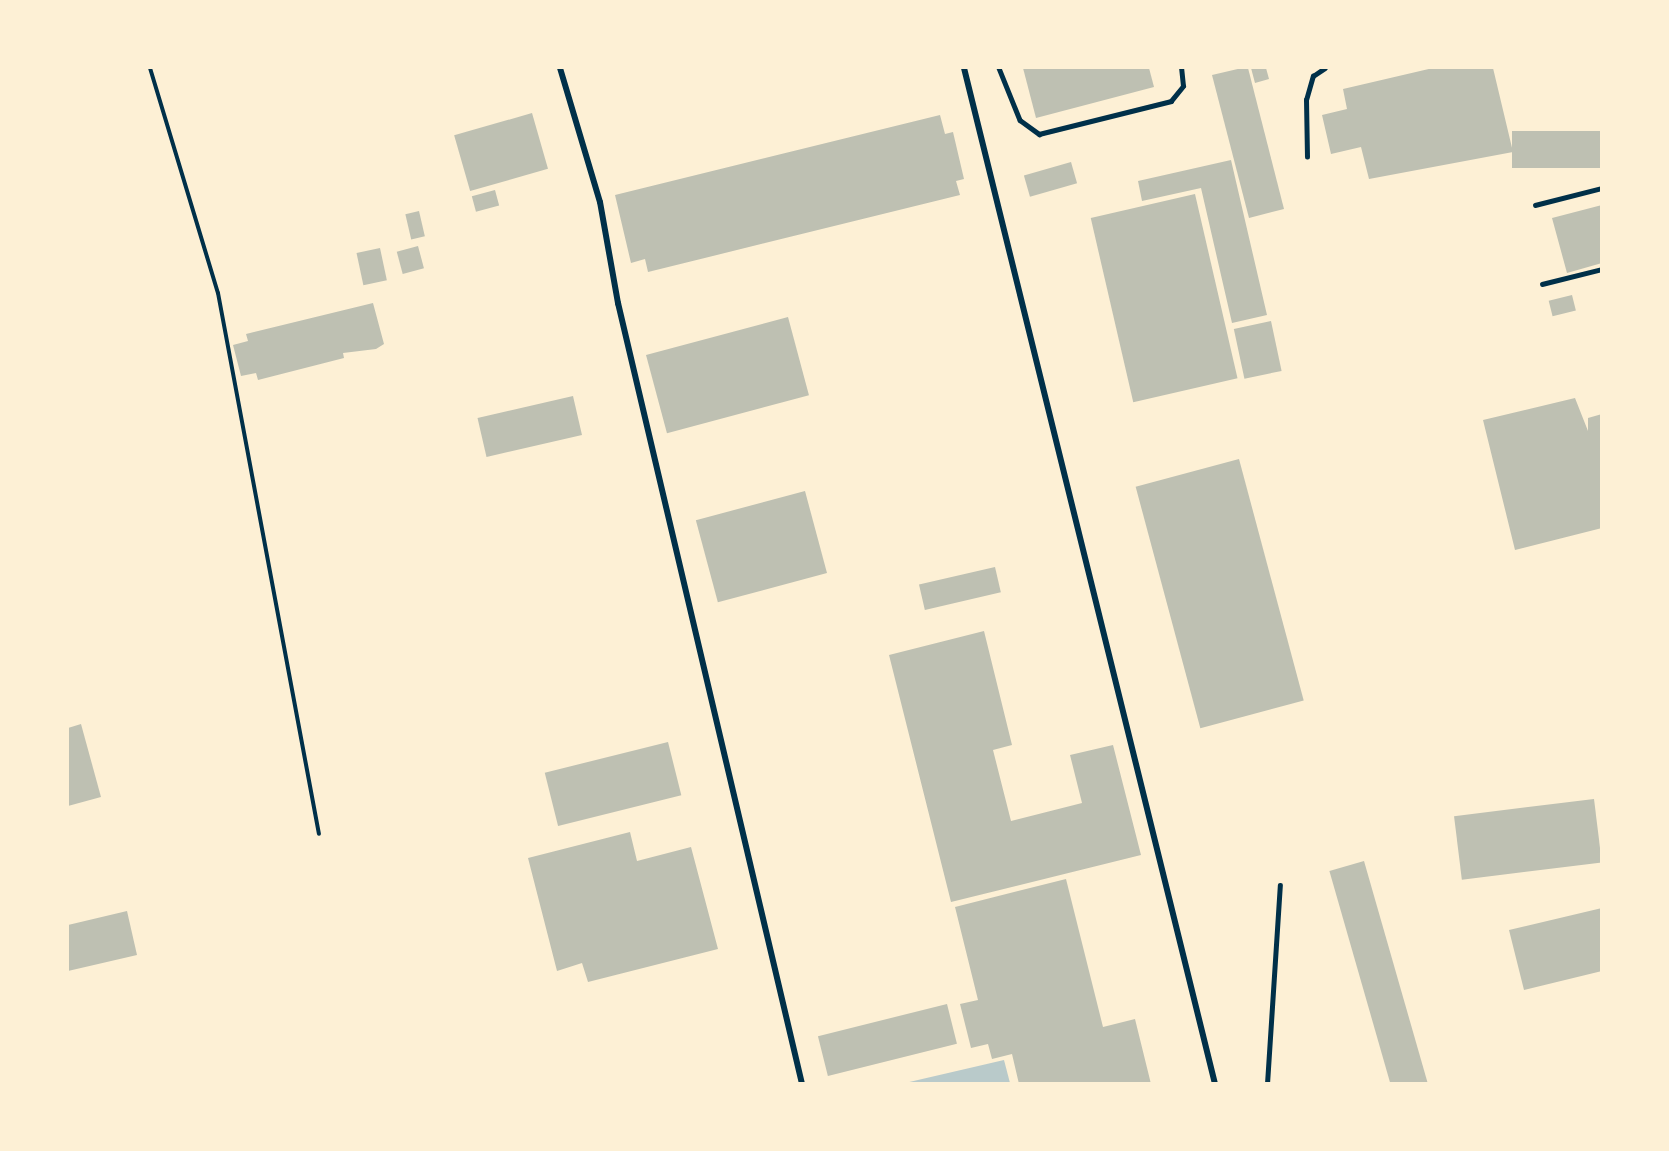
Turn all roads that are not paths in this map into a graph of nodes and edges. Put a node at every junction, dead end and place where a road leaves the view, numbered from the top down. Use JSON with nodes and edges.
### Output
{"nodes":[{"id":1,"x":560,"y":68,"type":"edge"},
{"id":2,"x":964,"y":68,"type":"edge"},
{"id":3,"x":999,"y":68,"type":"edge"},
{"id":4,"x":1181,"y":68,"type":"edge"},
{"id":5,"x":1325,"y":68,"type":"edge"},
{"id":6,"x":1307,"y":157,"type":"dead end"},
{"id":7,"x":1602,"y":188,"type":"edge"},
{"id":8,"x":1535,"y":205,"type":"dead end"},
{"id":9,"x":1602,"y":269,"type":"edge"},
{"id":10,"x":1542,"y":284,"type":"dead end"},
{"id":11,"x":1280,"y":885,"type":"dead end"},
{"id":12,"x":802,"y":1083,"type":"edge"},
{"id":13,"x":1215,"y":1083,"type":"edge"},
{"id":14,"x":1267,"y":1083,"type":"edge"}],
"edges":[{"from":1,"to":12,"type":"street"},
{"from":2,"to":13,"type":"street"},
{"from":3,"to":4,"type":"lane"},
{"from":5,"to":6,"type":"lane"},
{"from":7,"to":8,"type":"lane"},
{"from":9,"to":10,"type":"lane"},
{"from":11,"to":14,"type":"lane"}]}
